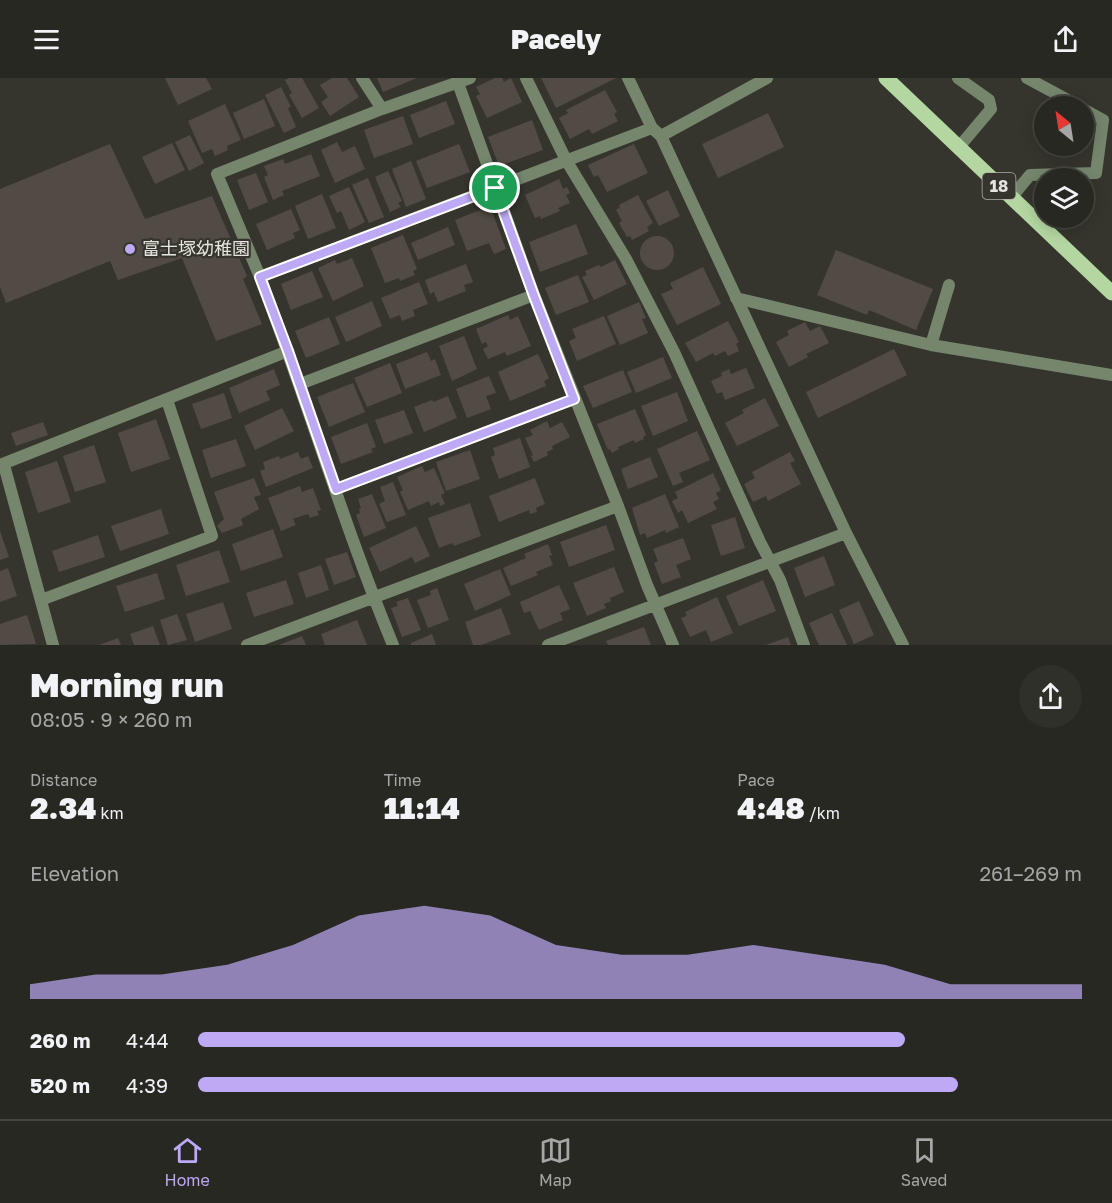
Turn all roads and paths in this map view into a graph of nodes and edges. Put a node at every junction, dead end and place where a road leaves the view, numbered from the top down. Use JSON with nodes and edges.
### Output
{"nodes":[{"id":1,"x":362,"y":78,"type":"edge"},
{"id":2,"x":526,"y":78,"type":"edge"},
{"id":3,"x":628,"y":78,"type":"edge"},
{"id":4,"x":767,"y":78,"type":"edge"},
{"id":5,"x":886,"y":78,"type":"edge"},
{"id":6,"x":1027,"y":78,"type":"edge"},
{"id":7,"x":464,"y":80,"type":"edge"},
{"id":8,"x":964,"y":80,"type":"edge"},
{"id":9,"x":1060,"y":96,"type":"edge"},
{"id":10,"x":382,"y":109,"type":"junction"},
{"id":11,"x":1094,"y":115,"type":"edge"},
{"id":12,"x":656,"y":132,"type":"junction"},
{"id":13,"x":959,"y":147,"type":"junction"},
{"id":14,"x":567,"y":160,"type":"junction"},
{"id":15,"x":495,"y":188,"type":"junction"},
{"id":16,"x":1011,"y":198,"type":"junction"},
{"id":17,"x":260,"y":277,"type":"junction"},
{"id":18,"x":949,"y":285,"type":"dead end"},
{"id":19,"x":1112,"y":293,"type":"edge"},
{"id":20,"x":534,"y":296,"type":"junction"},
{"id":21,"x":736,"y":298,"type":"junction"},
{"id":22,"x":931,"y":345,"type":"junction"},
{"id":23,"x":288,"y":351,"type":"junction"},
{"id":24,"x":1112,"y":375,"type":"edge"},
{"id":25,"x":300,"y":384,"type":"junction"},
{"id":26,"x":574,"y":399,"type":"junction"},
{"id":27,"x":167,"y":400,"type":"junction"},
{"id":28,"x":2,"y":465,"type":"edge"},
{"id":29,"x":336,"y":489,"type":"junction"},
{"id":30,"x":618,"y":506,"type":"junction"},
{"id":31,"x":846,"y":533,"type":"junction"},
{"id":32,"x":771,"y":561,"type":"junction"},
{"id":33,"x":373,"y":598,"type":"junction"},
{"id":34,"x":41,"y":600,"type":"junction"},
{"id":35,"x":656,"y":605,"type":"junction"},
{"id":36,"x":53,"y":645,"type":"edge"},
{"id":37,"x":247,"y":645,"type":"edge"},
{"id":38,"x":393,"y":645,"type":"edge"},
{"id":39,"x":548,"y":645,"type":"edge"},
{"id":40,"x":673,"y":645,"type":"edge"},
{"id":41,"x":804,"y":645,"type":"edge"},
{"id":42,"x":903,"y":645,"type":"edge"}],
"edges":[{"from":1,"to":10,"type":"street"},
{"from":2,"to":14,"type":"street"},
{"from":3,"to":12,"type":"street"},
{"from":4,"to":12,"type":"street"},
{"from":5,"to":13,"type":"main road","number":"18"},
{"from":6,"to":9,"type":"street"},
{"from":7,"to":10,"type":"street"},
{"from":7,"to":15,"type":"street"},
{"from":8,"to":13,"type":"street"},
{"from":10,"to":17,"type":"street"},
{"from":11,"to":16,"type":"street"},
{"from":12,"to":14,"type":"street"},
{"from":12,"to":21,"type":"street"},
{"from":13,"to":16,"type":"main road","number":"18"},
{"from":14,"to":15,"type":"street"},
{"from":14,"to":32,"type":"street"},
{"from":15,"to":17,"type":"street"},
{"from":15,"to":20,"type":"street"},
{"from":16,"to":19,"type":"main road","number":"18"},
{"from":17,"to":23,"type":"street"},
{"from":18,"to":22,"type":"street"},
{"from":20,"to":25,"type":"street"},
{"from":20,"to":26,"type":"street"},
{"from":21,"to":22,"type":"street"},
{"from":21,"to":31,"type":"street"},
{"from":22,"to":24,"type":"street"},
{"from":23,"to":25,"type":"street"},
{"from":23,"to":27,"type":"street"},
{"from":25,"to":29,"type":"street"},
{"from":26,"to":29,"type":"street"},
{"from":26,"to":30,"type":"street"},
{"from":27,"to":28,"type":"street"},
{"from":27,"to":34,"type":"street"},
{"from":28,"to":34,"type":"street"},
{"from":29,"to":33,"type":"street"},
{"from":30,"to":33,"type":"street"},
{"from":30,"to":35,"type":"street"},
{"from":31,"to":32,"type":"street"},
{"from":31,"to":42,"type":"street"},
{"from":32,"to":35,"type":"street"},
{"from":32,"to":41,"type":"street"},
{"from":33,"to":37,"type":"street"},
{"from":33,"to":38,"type":"street"},
{"from":34,"to":36,"type":"street"},
{"from":35,"to":39,"type":"street"},
{"from":35,"to":40,"type":"street"}]}
